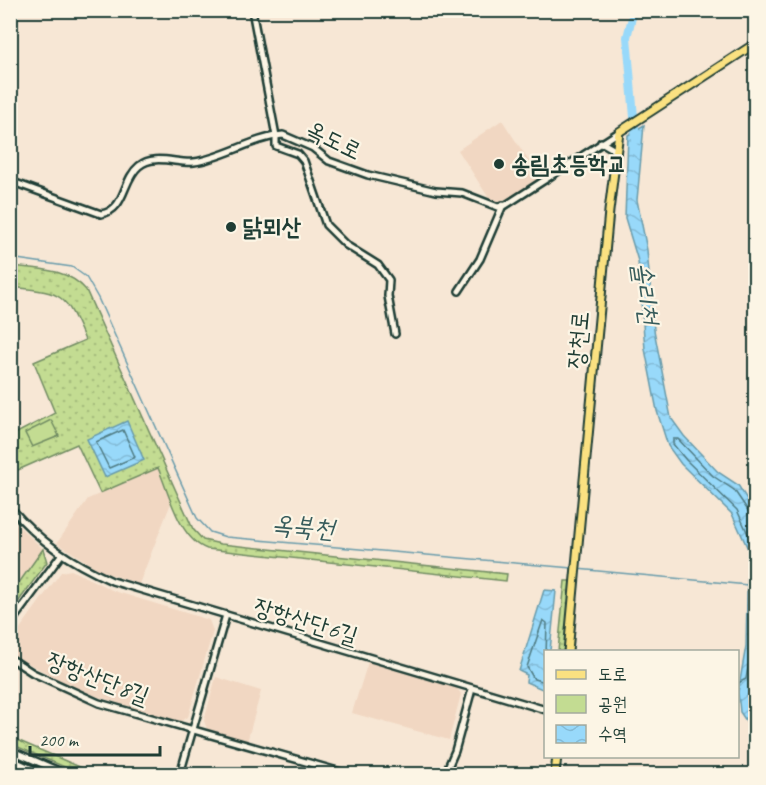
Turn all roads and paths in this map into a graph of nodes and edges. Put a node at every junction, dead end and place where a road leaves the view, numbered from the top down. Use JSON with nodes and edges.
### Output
{"nodes":[{"id":1,"x":252,"y":10,"type":"edge"},
{"id":2,"x":756,"y":43,"type":"edge"},
{"id":3,"x":619,"y":132,"type":"junction"},
{"id":4,"x":276,"y":136,"type":"junction"},
{"id":5,"x":601,"y":142,"type":"junction"},
{"id":6,"x":615,"y":156,"type":"junction"},
{"id":7,"x":10,"y":181,"type":"edge"},
{"id":8,"x":503,"y":206,"type":"junction"},
{"id":9,"x":459,"y":291,"type":"dead end"},
{"id":10,"x":395,"y":334,"type":"dead end"},
{"id":11,"x":10,"y":507,"type":"edge"},
{"id":12,"x":61,"y":555,"type":"junction"},
{"id":13,"x":226,"y":615,"type":"junction"},
{"id":14,"x":10,"y":624,"type":"edge"},
{"id":15,"x":568,"y":650,"type":"edge"},
{"id":16,"x":10,"y":658,"type":"edge"},
{"id":17,"x":472,"y":689,"type":"junction"},
{"id":18,"x":544,"y":709,"type":"edge"},
{"id":19,"x":193,"y":730,"type":"junction"},
{"id":20,"x":10,"y":750,"type":"edge"},
{"id":21,"x":557,"y":758,"type":"edge"},
{"id":22,"x":10,"y":759,"type":"edge"},
{"id":23,"x":43,"y":774,"type":"edge"},
{"id":24,"x":66,"y":774,"type":"edge"},
{"id":25,"x":180,"y":774,"type":"edge"},
{"id":26,"x":348,"y":774,"type":"edge"},
{"id":27,"x":445,"y":774,"type":"edge"},
{"id":28,"x":555,"y":774,"type":"edge"}],
"edges":[{"from":1,"to":4,"type":"street"},
{"from":2,"to":3,"type":"main road"},
{"from":3,"to":5,"type":"street"},
{"from":3,"to":6,"type":"main road","name":"장천로"},
{"from":4,"to":7,"type":"street","name":"옥도로"},
{"from":4,"to":8,"type":"street","name":"옥도로"},
{"from":4,"to":10,"type":"street"},
{"from":5,"to":6,"type":"street"},
{"from":5,"to":8,"type":"street"},
{"from":6,"to":15,"type":"main road","name":"장천로"},
{"from":8,"to":9,"type":"street"},
{"from":11,"to":12,"type":"street","name":"장항산단6길"},
{"from":12,"to":13,"type":"street","name":"장항산단6길"},
{"from":12,"to":14,"type":"street"},
{"from":13,"to":17,"type":"street","name":"장항산단6길"},
{"from":13,"to":19,"type":"street"},
{"from":16,"to":19,"type":"street","name":"장항산단8길"},
{"from":17,"to":18,"type":"street","name":"장항산단6길"},
{"from":17,"to":27,"type":"street"},
{"from":19,"to":25,"type":"street"},
{"from":19,"to":26,"type":"street","name":"장항산단8길"},
{"from":20,"to":24,"type":"street"},
{"from":21,"to":28,"type":"main road"},
{"from":22,"to":23,"type":"street"}]}
